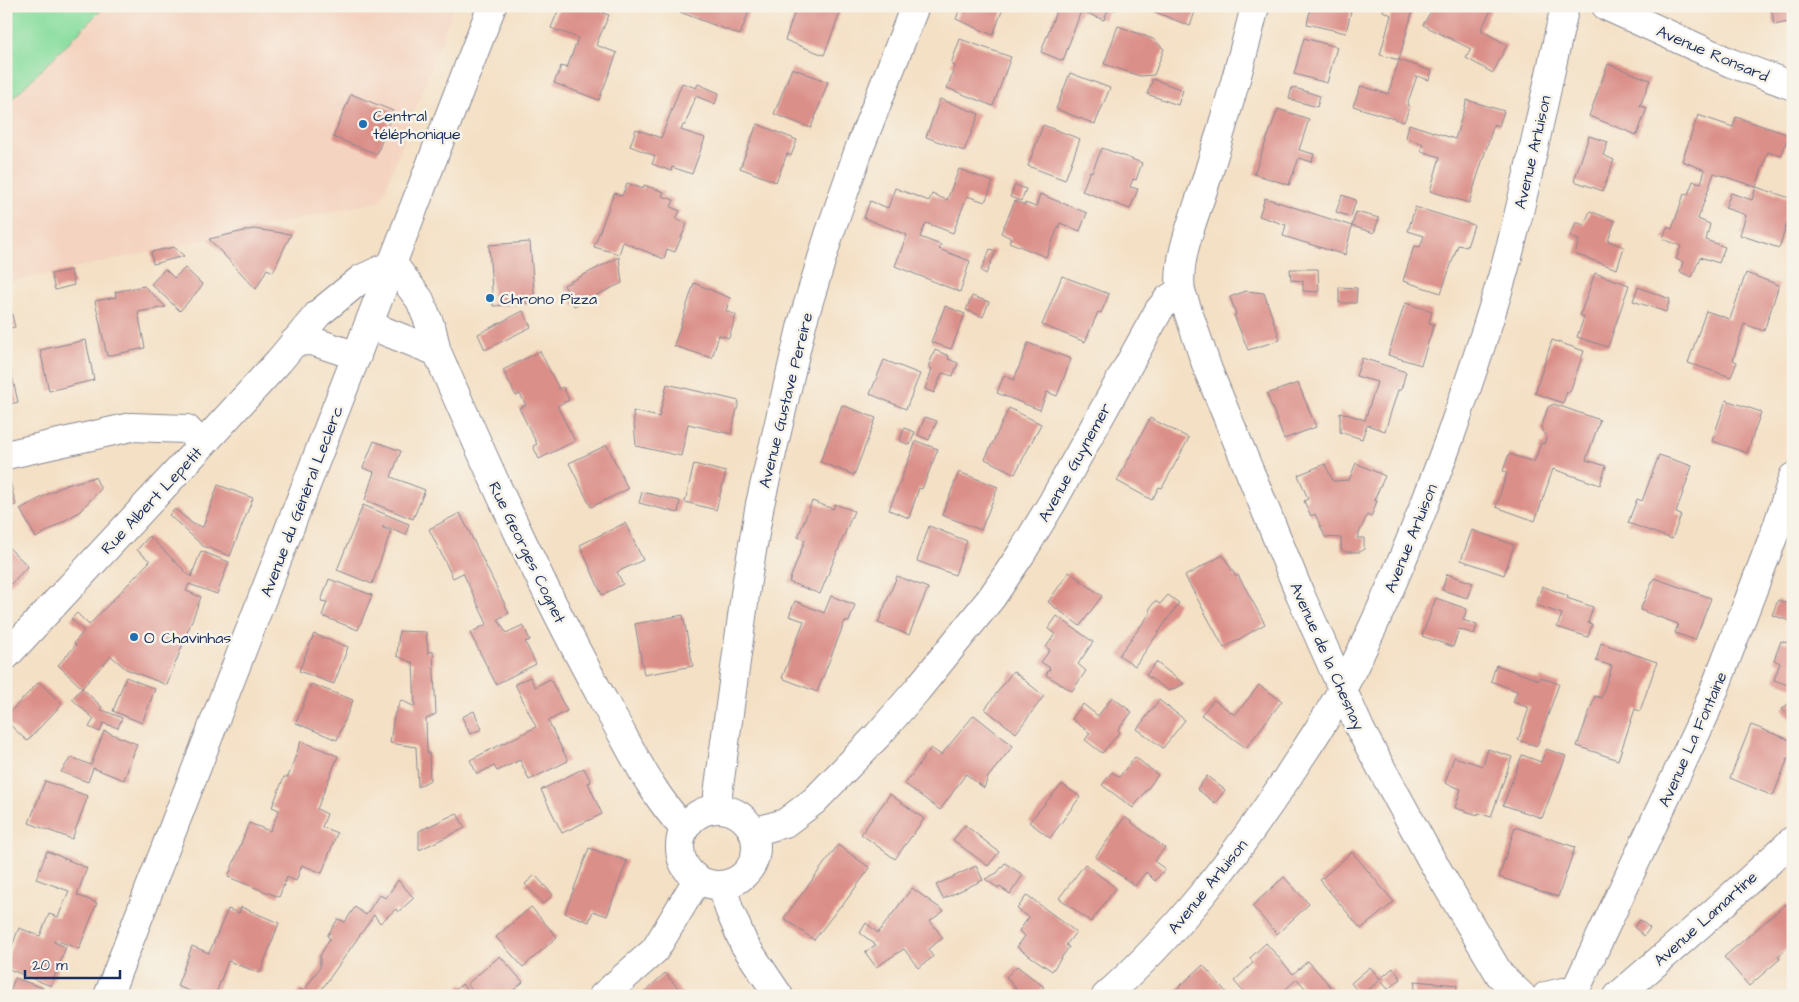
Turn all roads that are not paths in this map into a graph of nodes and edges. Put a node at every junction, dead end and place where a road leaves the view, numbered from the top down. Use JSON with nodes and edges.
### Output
{"nodes":[{"id":1,"x":492,"y":6,"type":"edge"},
{"id":2,"x":915,"y":6,"type":"edge"},
{"id":3,"x":1255,"y":6,"type":"edge"},
{"id":4,"x":1565,"y":6,"type":"edge"},
{"id":5,"x":1606,"y":6,"type":"edge"},
{"id":6,"x":1793,"y":86,"type":"edge"},
{"id":7,"x":393,"y":264,"type":"junction"},
{"id":8,"x":1181,"y":291,"type":"junction"},
{"id":9,"x":370,"y":325,"type":"junction"},
{"id":10,"x":294,"y":342,"type":"junction"},
{"id":11,"x":437,"y":352,"type":"junction"},
{"id":12,"x":357,"y":356,"type":"junction"},
{"id":13,"x":202,"y":445,"type":"junction"},
{"id":14,"x":6,"y":455,"type":"edge"},
{"id":15,"x":1793,"y":477,"type":"edge"},
{"id":16,"x":6,"y":656,"type":"edge"},
{"id":17,"x":1342,"y":689,"type":"junction"},
{"id":18,"x":719,"y":809,"type":"junction"},
{"id":19,"x":684,"y":828,"type":"junction"},
{"id":20,"x":753,"y":832,"type":"junction"},
{"id":21,"x":1793,"y":840,"type":"edge"},
{"id":22,"x":710,"y":883,"type":"junction"},
{"id":23,"x":1576,"y":995,"type":"edge"},
{"id":24,"x":108,"y":996,"type":"edge"},
{"id":25,"x":603,"y":996,"type":"edge"},
{"id":26,"x":779,"y":996,"type":"edge"},
{"id":27,"x":1106,"y":996,"type":"edge"},
{"id":28,"x":1522,"y":996,"type":"edge"},
{"id":29,"x":1546,"y":996,"type":"edge"},
{"id":30,"x":1618,"y":996,"type":"edge"}],
"edges":[{"from":1,"to":7,"type":"street","name":"Avenue du Général Leclerc"},
{"from":2,"to":18,"type":"street","name":"Avenue Gustave Pereire"},
{"from":3,"to":8,"type":"street"},
{"from":4,"to":17,"type":"street","name":"Avenue Arluison"},
{"from":5,"to":6,"type":"street","name":"Avenue Ronsard"},
{"from":7,"to":9,"type":"street","name":"Avenue du Général Leclerc"},
{"from":7,"to":10,"type":"street","name":"Rue Albert Lepetit"},
{"from":7,"to":11,"type":"street","name":"Rue Georges Cognet"},
{"from":8,"to":17,"type":"street","name":"Avenue de la Chesnay"},
{"from":8,"to":20,"type":"street","name":"Avenue Guynemer"},
{"from":9,"to":11,"type":"street"},
{"from":9,"to":12,"type":"street","name":"Avenue du Général Leclerc"},
{"from":10,"to":12,"type":"street"},
{"from":10,"to":13,"type":"street","name":"Rue Albert Lepetit"},
{"from":11,"to":19,"type":"street","name":"Rue Georges Cognet"},
{"from":12,"to":24,"type":"street","name":"Avenue du Général Leclerc"},
{"from":13,"to":14,"type":"street"},
{"from":13,"to":16,"type":"street","name":"Rue Albert Lepetit"},
{"from":15,"to":23,"type":"street","name":"Avenue La Fontaine"},
{"from":17,"to":27,"type":"street","name":"Avenue Arluison"},
{"from":17,"to":28,"type":"street","name":"Avenue de la Chesnay"},
{"from":18,"to":19,"type":"street"},
{"from":18,"to":20,"type":"street"},
{"from":19,"to":22,"type":"street"},
{"from":20,"to":22,"type":"street"},
{"from":21,"to":30,"type":"street","name":"Avenue Lamartine"},
{"from":22,"to":25,"type":"street"},
{"from":22,"to":26,"type":"street"},
{"from":23,"to":29,"type":"street"}]}
